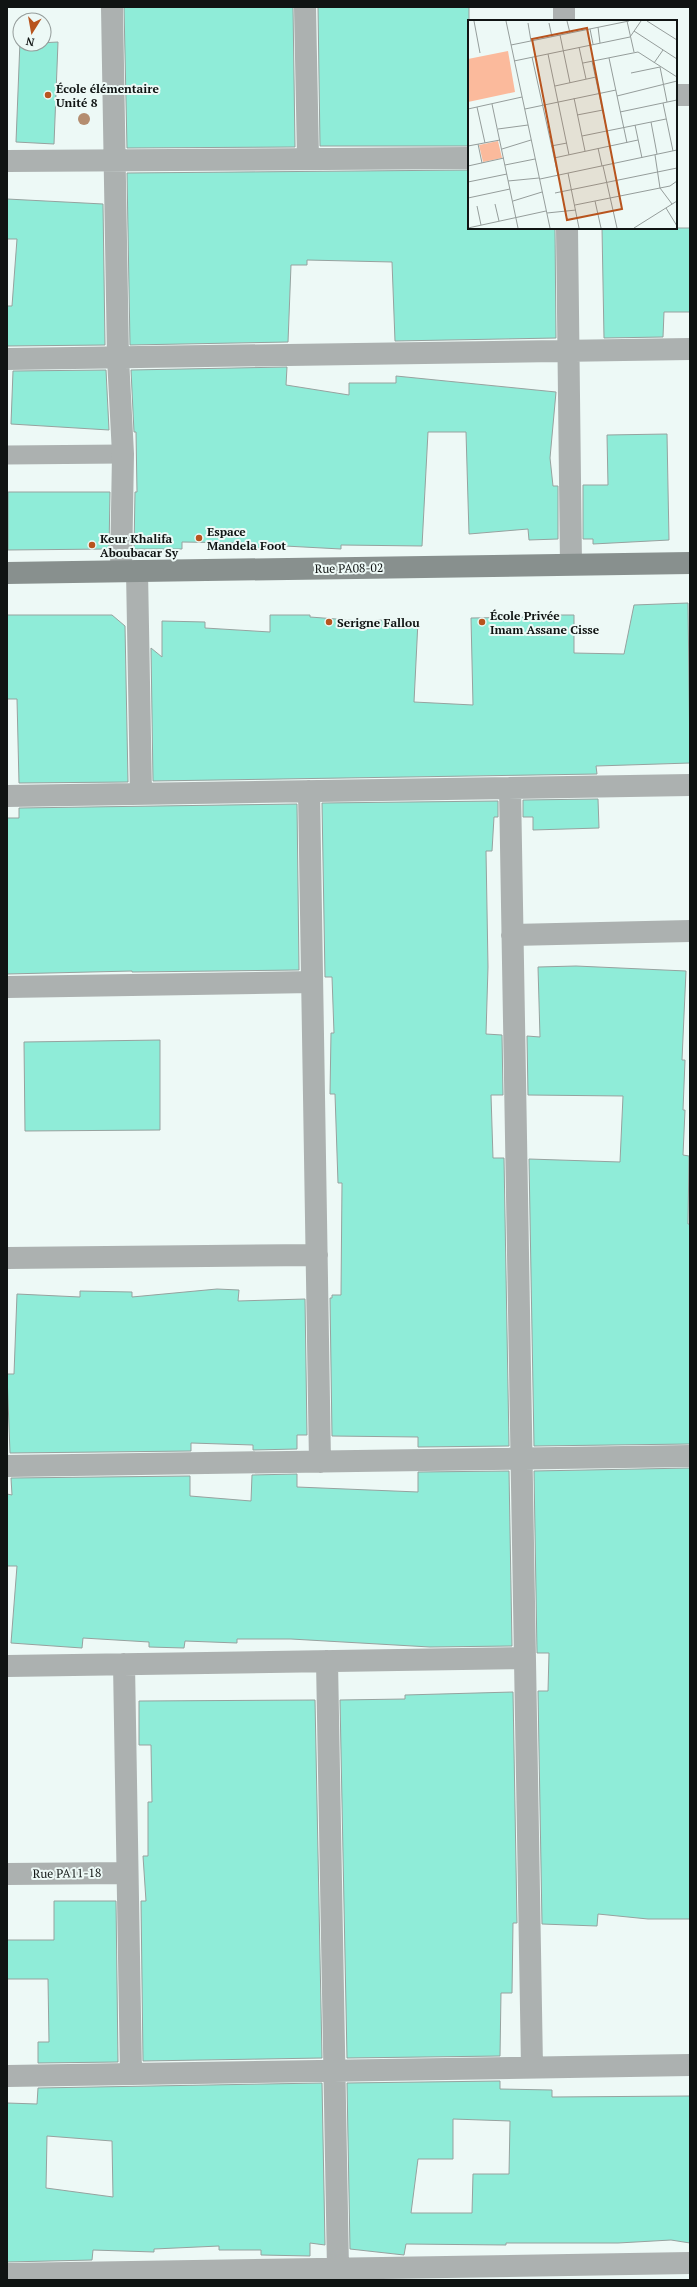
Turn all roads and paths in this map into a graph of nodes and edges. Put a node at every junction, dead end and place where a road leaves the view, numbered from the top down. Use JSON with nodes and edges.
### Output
{"nodes":[{"id":1,"x":112,"y":7,"type":"edge"},
{"id":2,"x":306,"y":7,"type":"edge"},
{"id":3,"x":564,"y":7,"type":"edge"},
{"id":4,"x":564,"y":20,"type":"edge"},
{"id":5,"x":677,"y":95,"type":"edge"},
{"id":6,"x":690,"y":95,"type":"edge"},
{"id":7,"x":308,"y":158,"type":"junction"},
{"id":8,"x":468,"y":158,"type":"edge"},
{"id":9,"x":114,"y":159,"type":"junction"},
{"id":10,"x":7,"y":161,"type":"edge"},
{"id":11,"x":567,"y":229,"type":"edge"},
{"id":12,"x":690,"y":349,"type":"edge"},
{"id":13,"x":568,"y":351,"type":"junction"},
{"id":14,"x":118,"y":358,"type":"junction"},
{"id":15,"x":7,"y":359,"type":"edge"},
{"id":16,"x":122,"y":454,"type":"junction"},
{"id":17,"x":7,"y":455,"type":"edge"},
{"id":18,"x":690,"y":562,"type":"edge"},
{"id":19,"x":571,"y":564,"type":"junction"},
{"id":20,"x":129,"y":571,"type":"junction"},
{"id":21,"x":7,"y":573,"type":"edge"},
{"id":22,"x":690,"y":785,"type":"edge"},
{"id":23,"x":510,"y":788,"type":"junction"},
{"id":24,"x":309,"y":791,"type":"junction"},
{"id":25,"x":141,"y":794,"type":"junction"},
{"id":26,"x":7,"y":796,"type":"edge"},
{"id":27,"x":690,"y":931,"type":"edge"},
{"id":28,"x":512,"y":935,"type":"junction"},
{"id":29,"x":312,"y":982,"type":"junction"},
{"id":30,"x":7,"y":986,"type":"edge"},
{"id":31,"x":317,"y":1255,"type":"junction"},
{"id":32,"x":7,"y":1258,"type":"edge"},
{"id":33,"x":690,"y":1456,"type":"edge"},
{"id":34,"x":521,"y":1458,"type":"junction"},
{"id":35,"x":320,"y":1462,"type":"junction"},
{"id":36,"x":7,"y":1466,"type":"edge"},
{"id":37,"x":524,"y":1658,"type":"junction"},
{"id":38,"x":327,"y":1661,"type":"junction"},
{"id":39,"x":124,"y":1664,"type":"junction"},
{"id":40,"x":7,"y":1666,"type":"edge"},
{"id":41,"x":127,"y":1873,"type":"junction"},
{"id":42,"x":7,"y":1874,"type":"edge"},
{"id":43,"x":690,"y":2065,"type":"edge"},
{"id":44,"x":532,"y":2067,"type":"junction"},
{"id":45,"x":334,"y":2070,"type":"junction"},
{"id":46,"x":131,"y":2074,"type":"junction"},
{"id":47,"x":7,"y":2076,"type":"edge"},
{"id":48,"x":690,"y":2263,"type":"edge"},
{"id":49,"x":338,"y":2269,"type":"junction"},
{"id":50,"x":441,"y":2273,"type":"edge"},
{"id":51,"x":7,"y":2274,"type":"edge"},
{"id":52,"x":212,"y":2275,"type":"edge"}],
"edges":[{"from":1,"to":9,"type":"street"},
{"from":2,"to":7,"type":"street"},
{"from":3,"to":4,"type":"street"},
{"from":5,"to":6,"type":"street"},
{"from":7,"to":8,"type":"street"},
{"from":7,"to":9,"type":"street"},
{"from":9,"to":10,"type":"street"},
{"from":9,"to":14,"type":"street"},
{"from":11,"to":13,"type":"street"},
{"from":12,"to":13,"type":"street"},
{"from":13,"to":14,"type":"street"},
{"from":13,"to":19,"type":"street"},
{"from":14,"to":15,"type":"street"},
{"from":14,"to":16,"type":"street"},
{"from":16,"to":17,"type":"lane"},
{"from":16,"to":20,"type":"street"},
{"from":18,"to":19,"type":"street","name":"Rue PA08-02"},
{"from":19,"to":20,"type":"street","name":"Rue PA08-02"},
{"from":20,"to":21,"type":"street","name":"Rue PA08-02"},
{"from":20,"to":25,"type":"street"},
{"from":22,"to":23,"type":"street"},
{"from":23,"to":24,"type":"street"},
{"from":23,"to":28,"type":"street"},
{"from":24,"to":25,"type":"street"},
{"from":24,"to":29,"type":"street"},
{"from":25,"to":26,"type":"street"},
{"from":27,"to":28,"type":"street"},
{"from":28,"to":34,"type":"street"},
{"from":29,"to":30,"type":"street"},
{"from":29,"to":31,"type":"street"},
{"from":31,"to":32,"type":"street"},
{"from":31,"to":35,"type":"street"},
{"from":33,"to":34,"type":"street"},
{"from":34,"to":35,"type":"street"},
{"from":34,"to":37,"type":"street"},
{"from":35,"to":36,"type":"street"},
{"from":37,"to":38,"type":"street"},
{"from":37,"to":44,"type":"street"},
{"from":38,"to":39,"type":"street"},
{"from":38,"to":45,"type":"street"},
{"from":39,"to":40,"type":"street"},
{"from":39,"to":41,"type":"street"},
{"from":41,"to":42,"type":"street","name":"Rue PA11-18"},
{"from":41,"to":46,"type":"street"},
{"from":43,"to":44,"type":"street"},
{"from":44,"to":45,"type":"street"},
{"from":45,"to":46,"type":"street"},
{"from":45,"to":49,"type":"street"},
{"from":46,"to":47,"type":"street"},
{"from":48,"to":50,"type":"street"},
{"from":49,"to":50,"type":"street"},
{"from":49,"to":52,"type":"street"},
{"from":51,"to":52,"type":"street"}]}
